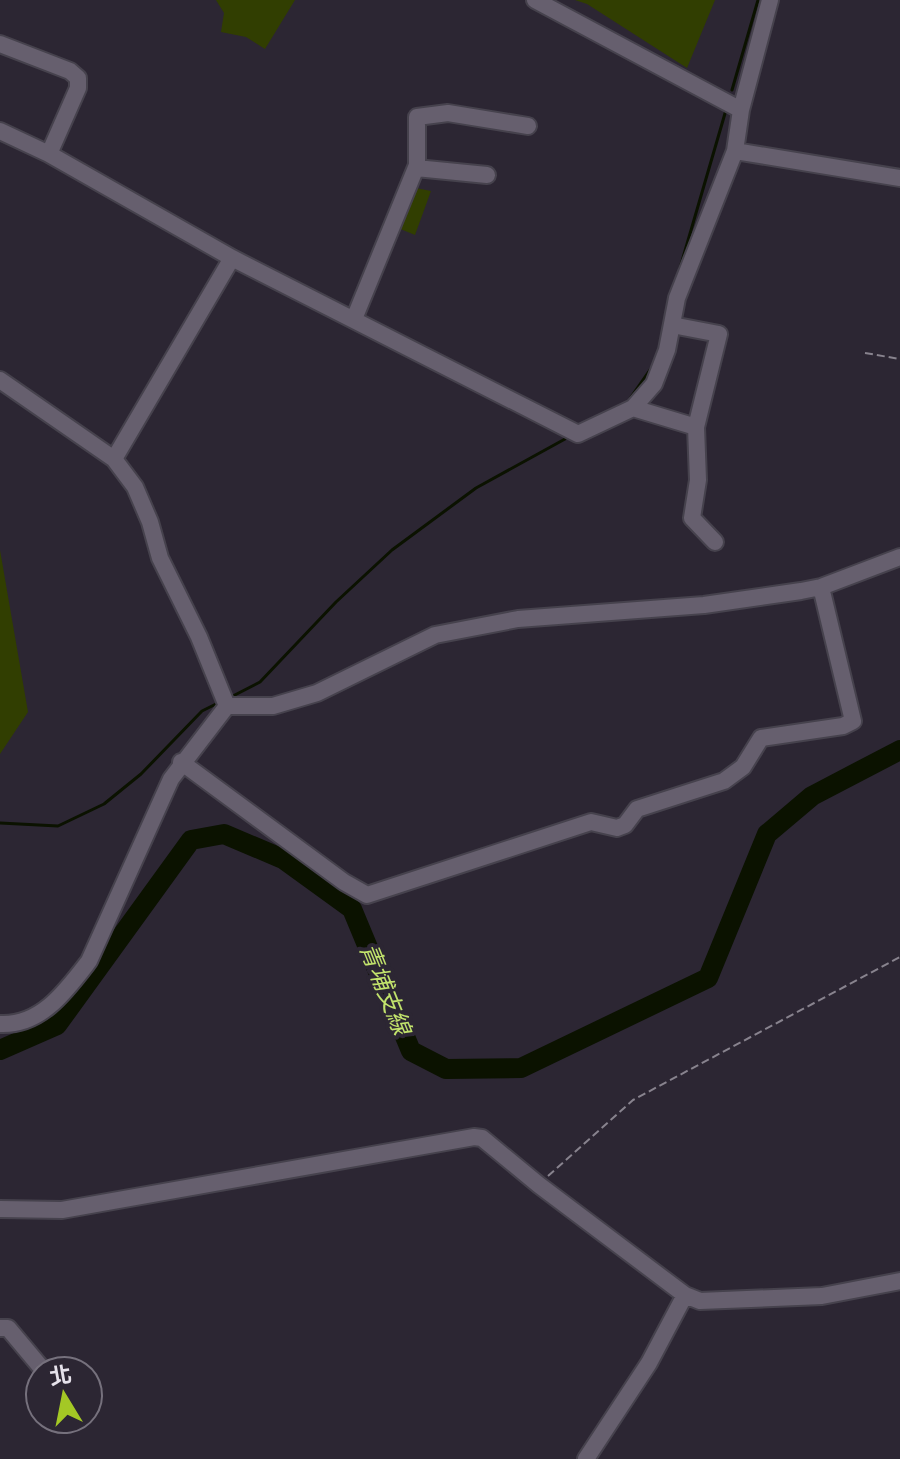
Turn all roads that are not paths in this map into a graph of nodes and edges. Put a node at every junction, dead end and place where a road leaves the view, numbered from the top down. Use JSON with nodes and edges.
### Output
{"nodes":[{"id":1,"x":535,"y":0,"type":"edge"},
{"id":2,"x":770,"y":0,"type":"edge"},
{"id":3,"x":0,"y":44,"type":"edge"},
{"id":4,"x":741,"y":110,"type":"junction"},
{"id":5,"x":528,"y":126,"type":"dead end"},
{"id":6,"x":0,"y":131,"type":"edge"},
{"id":7,"x":735,"y":151,"type":"junction"},
{"id":8,"x":49,"y":154,"type":"junction"},
{"id":9,"x":416,"y":168,"type":"junction"},
{"id":10,"x":487,"y":175,"type":"dead end"},
{"id":11,"x":900,"y":178,"type":"edge"},
{"id":12,"x":232,"y":258,"type":"junction"},
{"id":13,"x":354,"y":319,"type":"junction"},
{"id":14,"x":672,"y":325,"type":"junction"},
{"id":15,"x":0,"y":380,"type":"edge"},
{"id":16,"x":633,"y":408,"type":"junction"},
{"id":17,"x":696,"y":427,"type":"junction"},
{"id":18,"x":114,"y":459,"type":"junction"},
{"id":19,"x":715,"y":542,"type":"dead end"},
{"id":20,"x":900,"y":557,"type":"edge"},
{"id":21,"x":821,"y":587,"type":"junction"},
{"id":22,"x":223,"y":699,"type":"junction"},
{"id":23,"x":181,"y":762,"type":"junction"},
{"id":24,"x":0,"y":1024,"type":"edge"},
{"id":25,"x":0,"y":1209,"type":"edge"},
{"id":26,"x":900,"y":1281,"type":"edge"},
{"id":27,"x":685,"y":1295,"type":"junction"},
{"id":28,"x":0,"y":1328,"type":"edge"},
{"id":29,"x":31,"y":1355,"type":"edge"},
{"id":30,"x":586,"y":1459,"type":"edge"}],
"edges":[{"from":1,"to":4,"type":"street"},
{"from":2,"to":4,"type":"street"},
{"from":3,"to":8,"type":"street"},
{"from":4,"to":7,"type":"street"},
{"from":5,"to":9,"type":"street"},
{"from":6,"to":8,"type":"street"},
{"from":7,"to":11,"type":"street"},
{"from":7,"to":14,"type":"street"},
{"from":8,"to":12,"type":"street"},
{"from":9,"to":10,"type":"street"},
{"from":9,"to":13,"type":"street"},
{"from":12,"to":13,"type":"street"},
{"from":12,"to":18,"type":"street"},
{"from":13,"to":16,"type":"street"},
{"from":14,"to":16,"type":"street"},
{"from":14,"to":17,"type":"street"},
{"from":15,"to":18,"type":"street"},
{"from":16,"to":17,"type":"street"},
{"from":17,"to":19,"type":"street"},
{"from":18,"to":22,"type":"street"},
{"from":20,"to":21,"type":"street"},
{"from":21,"to":22,"type":"street"},
{"from":21,"to":23,"type":"street"},
{"from":22,"to":23,"type":"street"},
{"from":23,"to":24,"type":"street"},
{"from":25,"to":27,"type":"street"},
{"from":26,"to":27,"type":"street"},
{"from":27,"to":30,"type":"street"},
{"from":28,"to":29,"type":"street"}]}
